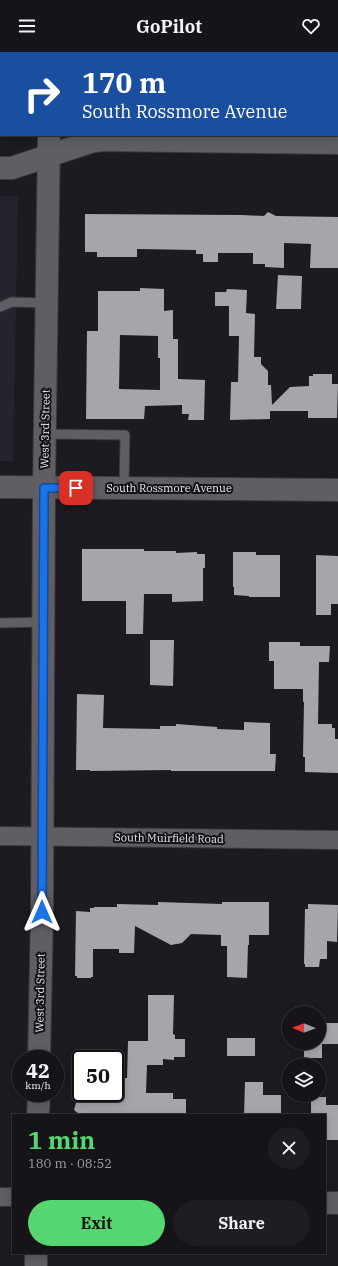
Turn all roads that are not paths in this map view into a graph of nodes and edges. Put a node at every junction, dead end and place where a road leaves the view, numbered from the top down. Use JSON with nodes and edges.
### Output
{"nodes":[{"id":1,"x":338,"y":143,"type":"edge"},
{"id":2,"x":49,"y":145,"type":"edge"},
{"id":3,"x":0,"y":168,"type":"edge"},
{"id":4,"x":46,"y":303,"type":"junction"},
{"id":5,"x":0,"y":306,"type":"edge"},
{"id":6,"x":45,"y":434,"type":"junction"},
{"id":7,"x":0,"y":487,"type":"edge"},
{"id":8,"x":44,"y":488,"type":"junction"},
{"id":9,"x":124,"y":488,"type":"junction"},
{"id":10,"x":338,"y":490,"type":"edge"},
{"id":11,"x":0,"y":622,"type":"edge"},
{"id":12,"x":44,"y":622,"type":"junction"},
{"id":13,"x":0,"y":836,"type":"edge"},
{"id":14,"x":42,"y":836,"type":"junction"},
{"id":15,"x":338,"y":840,"type":"edge"},
{"id":16,"x":39,"y":1050,"type":"edge"},
{"id":17,"x":39,"y":1102,"type":"edge"},
{"id":18,"x":38,"y":1114,"type":"edge"},
{"id":19,"x":0,"y":1196,"type":"edge"},
{"id":20,"x":12,"y":1197,"type":"edge"},
{"id":21,"x":326,"y":1203,"type":"edge"},
{"id":22,"x":338,"y":1203,"type":"edge"},
{"id":23,"x":36,"y":1254,"type":"edge"},
{"id":24,"x":36,"y":1266,"type":"edge"}],
"edges":[{"from":1,"to":2,"type":"main road"},
{"from":2,"to":3,"type":"main road"},
{"from":2,"to":4,"type":"main road","name":"West 3rd Street"},
{"from":4,"to":5,"type":"lane"},
{"from":4,"to":6,"type":"main road","name":"West 3rd Street"},
{"from":6,"to":8,"type":"main road","name":"West 3rd Street"},
{"from":6,"to":9,"type":"lane"},
{"from":7,"to":8,"type":"main road","name":"South Rossmore Avenue"},
{"from":8,"to":9,"type":"main road","name":"South Rossmore Avenue"},
{"from":8,"to":12,"type":"main road","name":"West 3rd Street"},
{"from":9,"to":10,"type":"main road","name":"South Rossmore Avenue"},
{"from":11,"to":12,"type":"lane"},
{"from":12,"to":14,"type":"main road","name":"West 3rd Street"},
{"from":13,"to":14,"type":"street","name":"South Muirfield Road"},
{"from":14,"to":15,"type":"street","name":"South Muirfield Road"},
{"from":14,"to":16,"type":"main road","name":"West 3rd Street"},
{"from":17,"to":18,"type":"main road"},
{"from":19,"to":20,"type":"street"},
{"from":21,"to":22,"type":"main road"},
{"from":23,"to":24,"type":"main road"}]}
